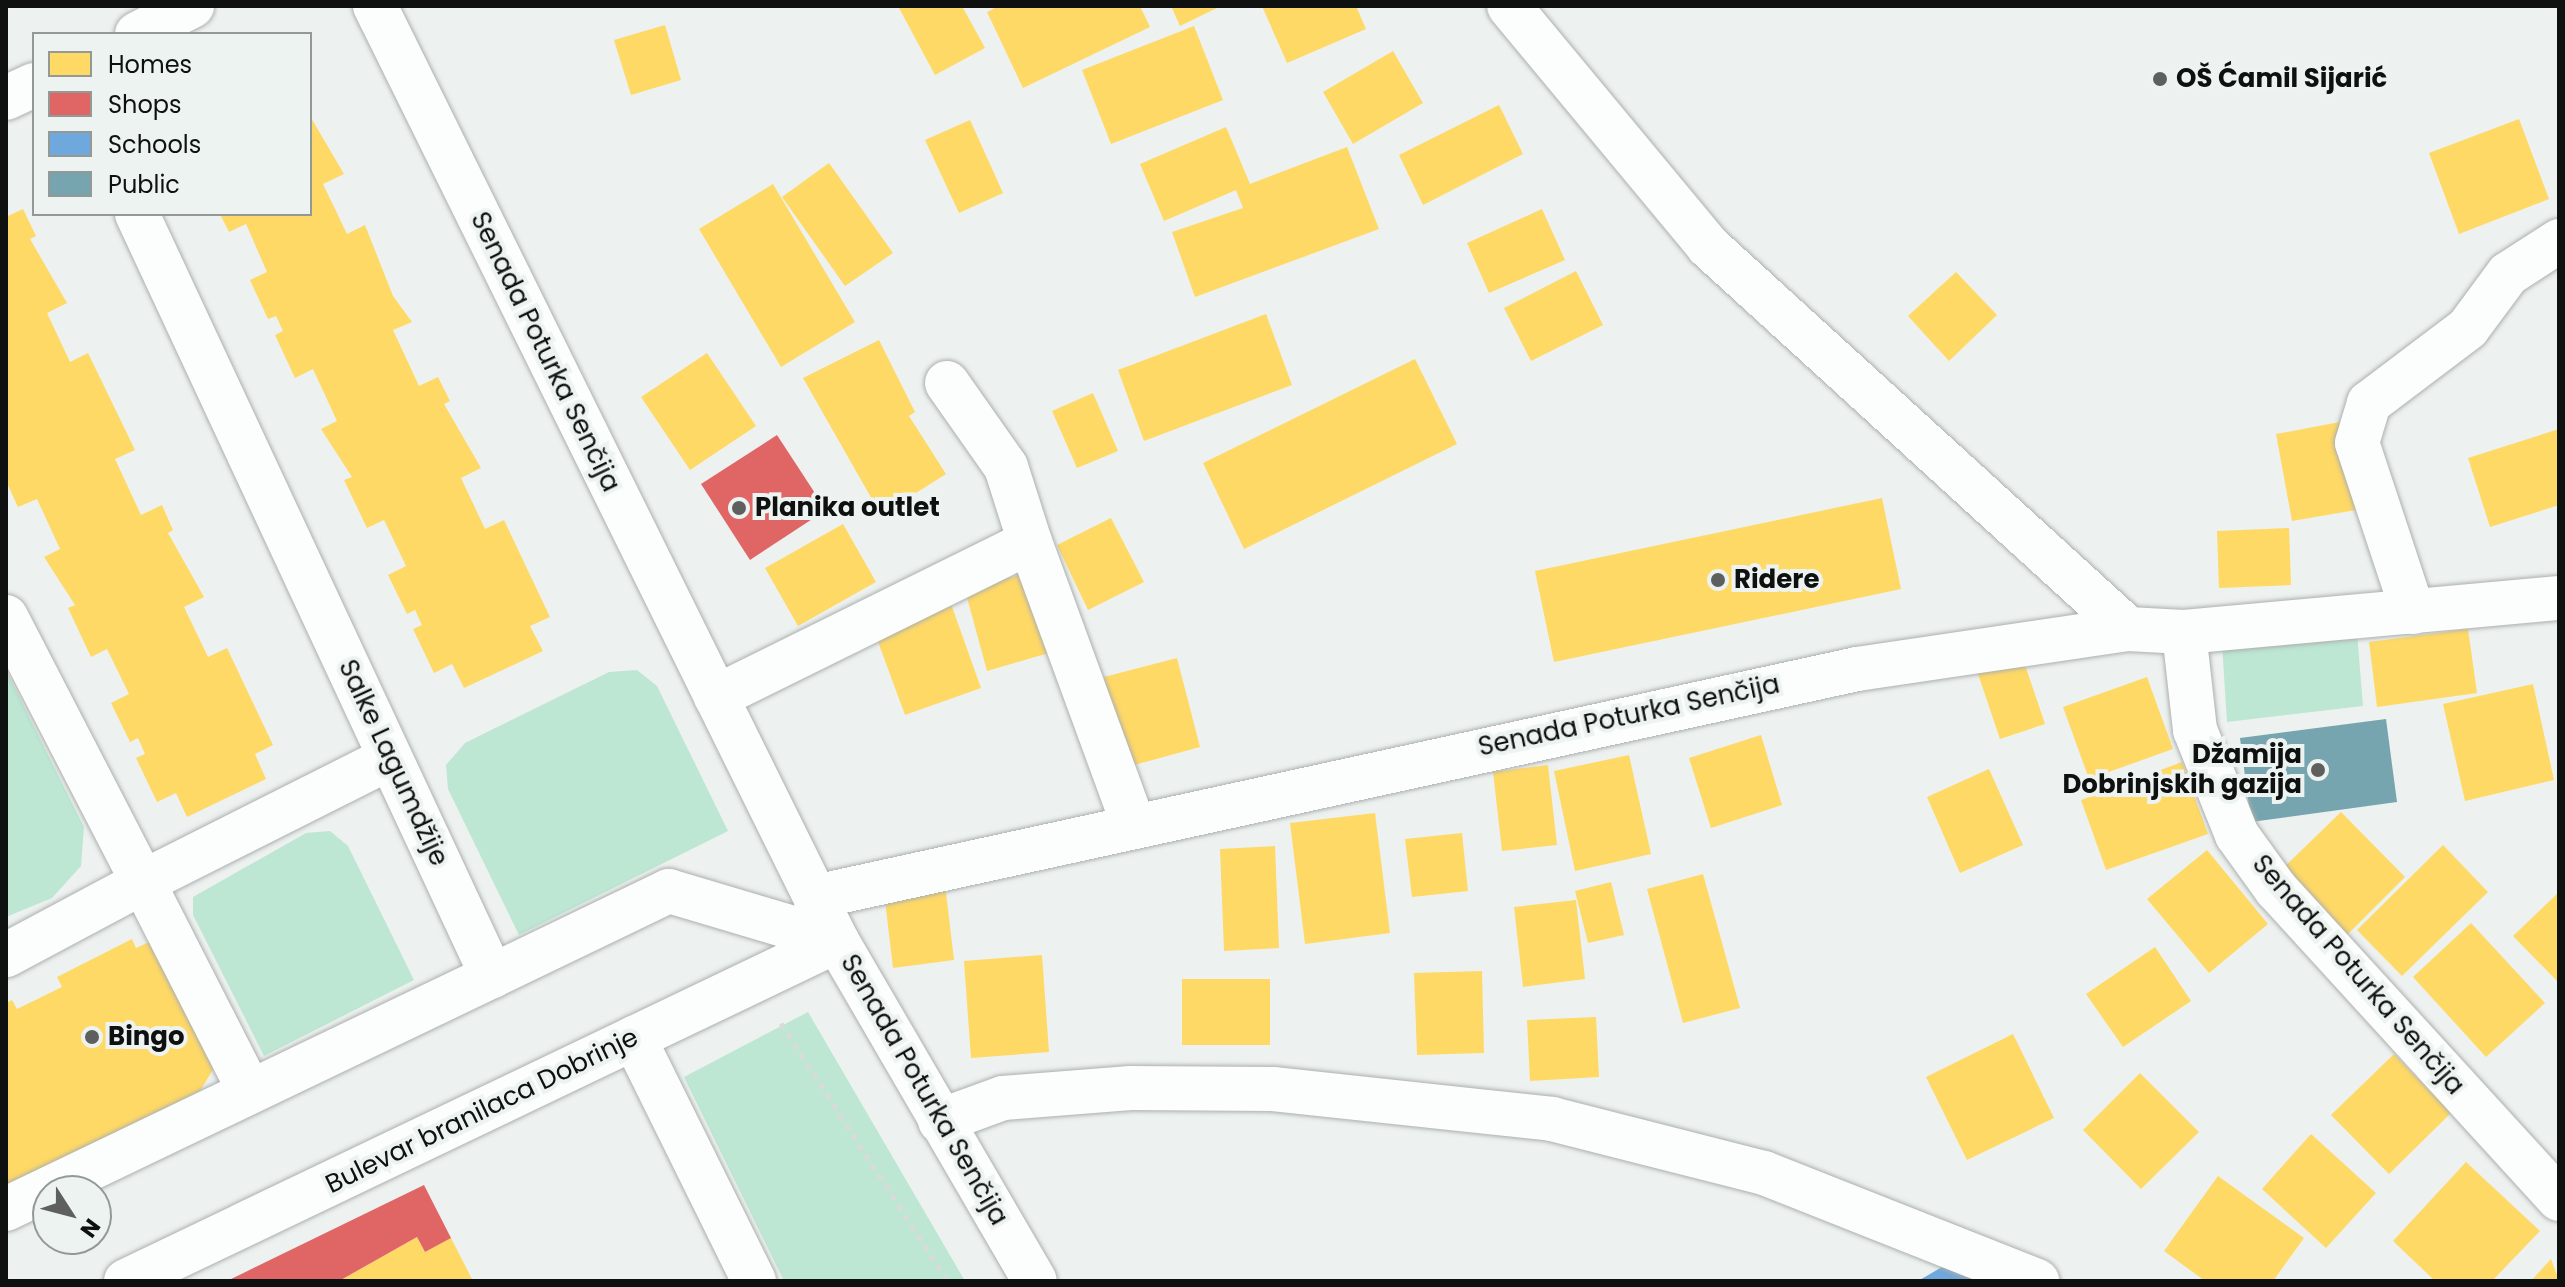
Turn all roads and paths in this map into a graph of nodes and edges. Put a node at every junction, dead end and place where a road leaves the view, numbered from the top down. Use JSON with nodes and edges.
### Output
{"nodes":[{"id":1,"x":192,"y":6,"type":"edge"},
{"id":2,"x":375,"y":6,"type":"edge"},
{"id":3,"x":1509,"y":6,"type":"edge"},
{"id":4,"x":141,"y":32,"type":"edge"},
{"id":5,"x":32,"y":86,"type":"edge"},
{"id":6,"x":6,"y":98,"type":"edge"},
{"id":7,"x":138,"y":216,"type":"edge"},
{"id":8,"x":2559,"y":241,"type":"edge"},
{"id":9,"x":947,"y":383,"type":"dead end"},
{"id":10,"x":1030,"y":542,"type":"junction"},
{"id":11,"x":2559,"y":598,"type":"edge"},
{"id":12,"x":2413,"y":612,"type":"junction"},
{"id":13,"x":6,"y":617,"type":"edge"},
{"id":14,"x":2128,"y":629,"type":"junction"},
{"id":15,"x":2184,"y":632,"type":"junction"},
{"id":16,"x":716,"y":697,"type":"junction"},
{"id":17,"x":390,"y":758,"type":"junction"},
{"id":18,"x":1133,"y":823,"type":"junction"},
{"id":19,"x":143,"y":882,"type":"junction"},
{"id":20,"x":815,"y":897,"type":"junction"},
{"id":21,"x":837,"y":941,"type":"junction"},
{"id":22,"x":6,"y":955,"type":"edge"},
{"id":23,"x":492,"y":976,"type":"junction"},
{"id":24,"x":754,"y":981,"type":"junction"},
{"id":25,"x":634,"y":1038,"type":"junction"},
{"id":26,"x":249,"y":1090,"type":"junction"},
{"id":27,"x":940,"y":1121,"type":"junction"},
{"id":28,"x":2559,"y":1199,"type":"edge"},
{"id":29,"x":6,"y":1209,"type":"edge"},
{"id":30,"x":745,"y":1278,"type":"edge"},
{"id":31,"x":126,"y":1281,"type":"edge"},
{"id":32,"x":947,"y":1281,"type":"edge"},
{"id":33,"x":1035,"y":1281,"type":"edge"},
{"id":34,"x":2037,"y":1281,"type":"edge"}],
"edges":[{"from":1,"to":4,"type":"street"},
{"from":2,"to":16,"type":"street","name":"Senada Poturka Senčija"},
{"from":3,"to":14,"type":"street"},
{"from":5,"to":6,"type":"street"},
{"from":7,"to":17,"type":"street","name":"Salke Lagumdžije"},
{"from":8,"to":12,"type":"street"},
{"from":9,"to":10,"type":"street"},
{"from":10,"to":16,"type":"street"},
{"from":10,"to":18,"type":"street"},
{"from":11,"to":12,"type":"street","name":"Senada Poturka Senčija"},
{"from":12,"to":15,"type":"street","name":"Senada Poturka Senčija"},
{"from":13,"to":19,"type":"street"},
{"from":14,"to":15,"type":"street","name":"Senada Poturka Senčija"},
{"from":14,"to":18,"type":"street","name":"Senada Poturka Senčija"},
{"from":15,"to":28,"type":"street","name":"Senada Poturka Senčija"},
{"from":16,"to":20,"type":"street","name":"Senada Poturka Senčija"},
{"from":17,"to":19,"type":"street"},
{"from":17,"to":23,"type":"street","name":"Salke Lagumdžije"},
{"from":18,"to":20,"type":"street","name":"Senada Poturka Senčija"},
{"from":19,"to":22,"type":"street"},
{"from":19,"to":26,"type":"street"},
{"from":20,"to":21,"type":"street","name":"Senada Poturka Senčija"},
{"from":21,"to":23,"type":"street"},
{"from":21,"to":24,"type":"street","name":"Bulevar branilaca Dobrinje"},
{"from":21,"to":27,"type":"street","name":"Senada Poturka Senčija"},
{"from":23,"to":26,"type":"street"},
{"from":24,"to":25,"type":"street","name":"Bulevar branilaca Dobrinje"},
{"from":24,"to":32,"type":"path"},
{"from":25,"to":30,"type":"street"},
{"from":25,"to":31,"type":"street","name":"Bulevar branilaca Dobrinje"},
{"from":26,"to":29,"type":"street"},
{"from":27,"to":33,"type":"street","name":"Senada Poturka Senčija"},
{"from":27,"to":34,"type":"street"}]}
